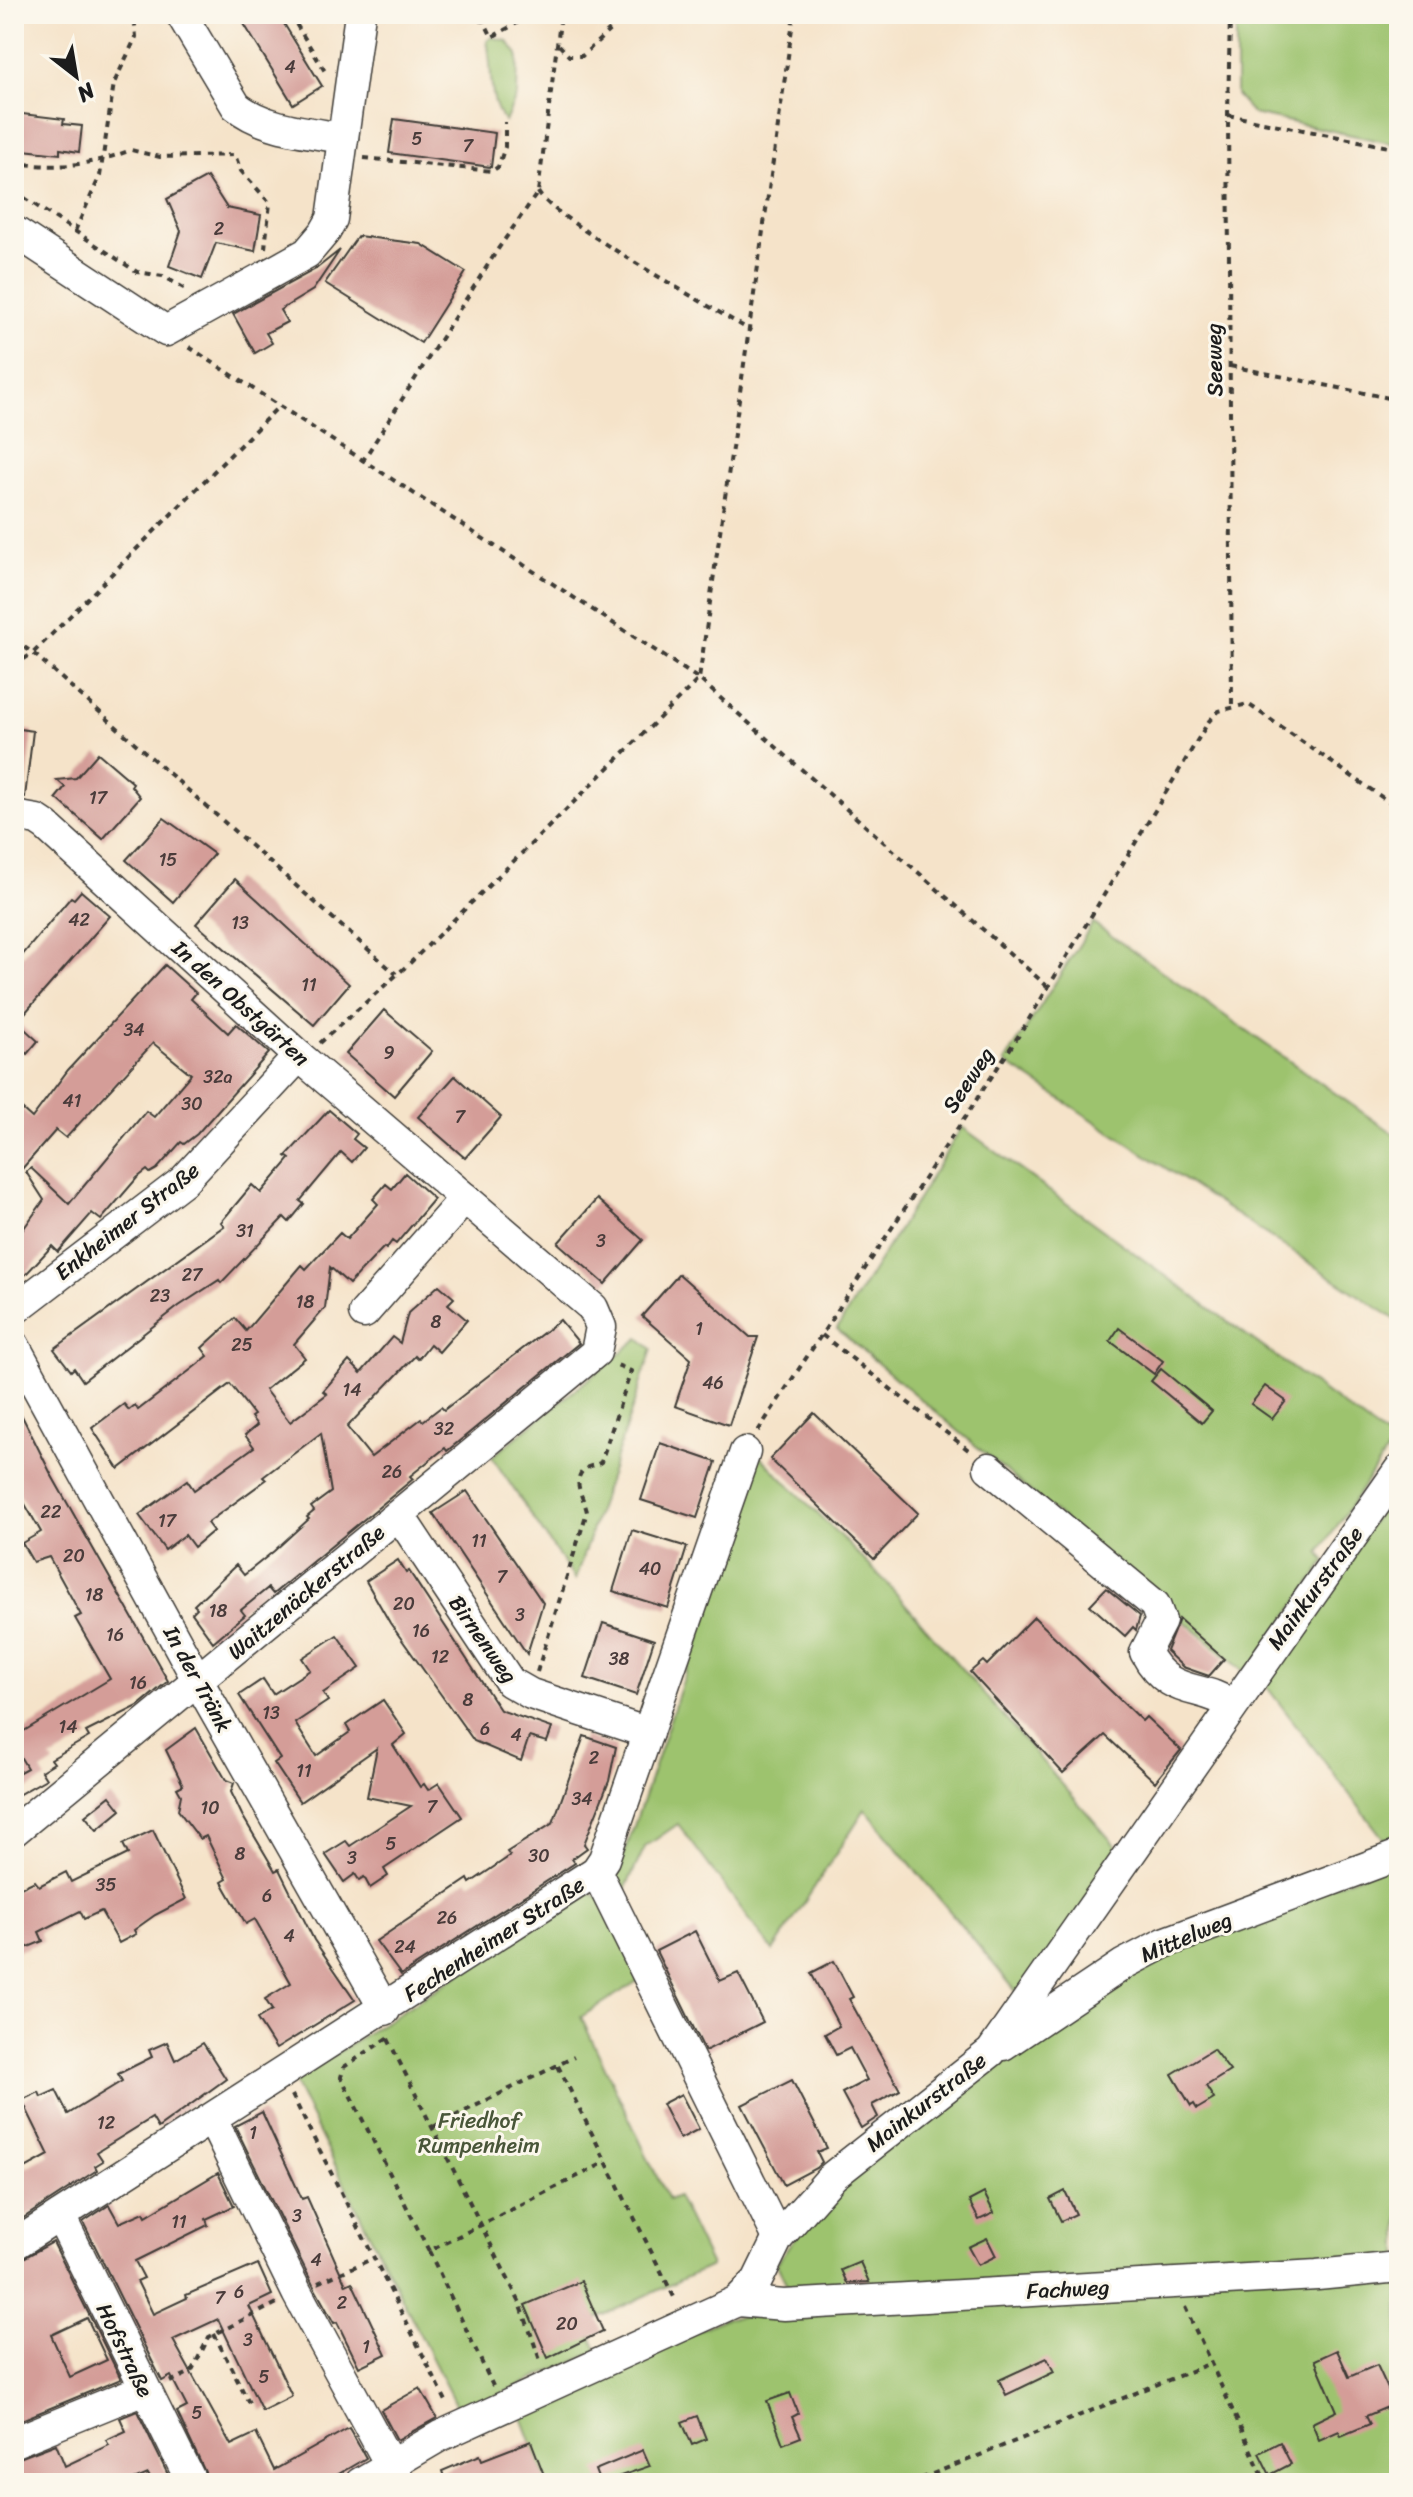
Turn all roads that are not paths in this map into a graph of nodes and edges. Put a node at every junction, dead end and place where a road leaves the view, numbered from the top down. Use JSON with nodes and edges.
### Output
{"nodes":[{"id":1,"x":181,"y":14,"type":"edge"},
{"id":2,"x":353,"y":21,"type":"edge"},
{"id":3,"x":342,"y":146,"type":"junction"},
{"id":4,"x":14,"y":231,"type":"edge"},
{"id":5,"x":14,"y":816,"type":"edge"},
{"id":6,"x":301,"y":1058,"type":"junction"},
{"id":7,"x":465,"y":1198,"type":"junction"},
{"id":8,"x":14,"y":1310,"type":"edge"},
{"id":9,"x":364,"y":1313,"type":"dead end"},
{"id":10,"x":14,"y":1345,"type":"edge"},
{"id":11,"x":596,"y":1352,"type":"joint"},
{"id":12,"x":745,"y":1452,"type":"road end"},
{"id":13,"x":989,"y":1468,"type":"road end"},
{"id":14,"x":1399,"y":1470,"type":"edge"},
{"id":15,"x":399,"y":1515,"type":"junction"},
{"id":16,"x":198,"y":1681,"type":"junction"},
{"id":17,"x":1232,"y":1705,"type":"junction"},
{"id":18,"x":648,"y":1733,"type":"junction"},
{"id":19,"x":14,"y":1831,"type":"edge"},
{"id":20,"x":1399,"y":1855,"type":"edge"},
{"id":21,"x":596,"y":1871,"type":"junction"},
{"id":22,"x":383,"y":2021,"type":"junction"},
{"id":23,"x":991,"y":2052,"type":"junction"},
{"id":24,"x":212,"y":2119,"type":"junction"},
{"id":25,"x":60,"y":2216,"type":"junction"},
{"id":26,"x":778,"y":2238,"type":"junction"},
{"id":27,"x":14,"y":2245,"type":"edge"},
{"id":28,"x":1399,"y":2267,"type":"edge"},
{"id":29,"x":737,"y":2301,"type":"junction"},
{"id":30,"x":145,"y":2391,"type":"junction"},
{"id":31,"x":14,"y":2442,"type":"edge"},
{"id":32,"x":395,"y":2474,"type":"edge"},
{"id":33,"x":192,"y":2483,"type":"edge"},
{"id":34,"x":360,"y":2483,"type":"edge"}],
"edges":[{"from":1,"to":3,"type":"street"},
{"from":2,"to":3,"type":"street"},
{"from":3,"to":4,"type":"street"},
{"from":5,"to":6,"type":"street","name":"In den Obstgärten"},
{"from":6,"to":7,"type":"street","name":"In den Obstgärten"},
{"from":6,"to":8,"type":"street","name":"Enkheimer Straße"},
{"from":7,"to":9,"type":"street"},
{"from":7,"to":11,"type":"street","name":"In den Obstgärten"},
{"from":10,"to":16,"type":"street","name":"In der Tränk"},
{"from":11,"to":15,"type":"street","name":"Waitzenäckerstraße"},
{"from":12,"to":18,"type":"street","name":"Fechenheimer Straße"},
{"from":13,"to":17,"type":"street"},
{"from":14,"to":17,"type":"street","name":"Mainkurstraße"},
{"from":15,"to":16,"type":"street","name":"Waitzenäckerstraße"},
{"from":15,"to":18,"type":"street","name":"Birnenweg"},
{"from":16,"to":19,"type":"street","name":"Waitzenäckerstraße"},
{"from":16,"to":22,"type":"street","name":"In der Tränk"},
{"from":17,"to":23,"type":"street","name":"Mainkurstraße"},
{"from":18,"to":21,"type":"street","name":"Fechenheimer Straße"},
{"from":20,"to":23,"type":"street","name":"Mittelweg"},
{"from":21,"to":22,"type":"street","name":"Fechenheimer Straße"},
{"from":21,"to":26,"type":"street"},
{"from":22,"to":24,"type":"street","name":"Fechenheimer Straße"},
{"from":23,"to":26,"type":"street","name":"Mainkurstraße"},
{"from":24,"to":25,"type":"street","name":"Fechenheimer Straße"},
{"from":24,"to":32,"type":"street"},
{"from":25,"to":27,"type":"street","name":"Fechenheimer Straße"},
{"from":25,"to":30,"type":"street","name":"Hofstraße"},
{"from":26,"to":29,"type":"street","name":"Mainkurstraße"},
{"from":28,"to":29,"type":"street","name":"Fachweg"},
{"from":29,"to":32,"type":"street","name":"Mainkurstraße"},
{"from":30,"to":31,"type":"street"},
{"from":30,"to":33,"type":"street","name":"Hofstraße"},
{"from":32,"to":34,"type":"street","name":"Mainkurstraße"}]}
